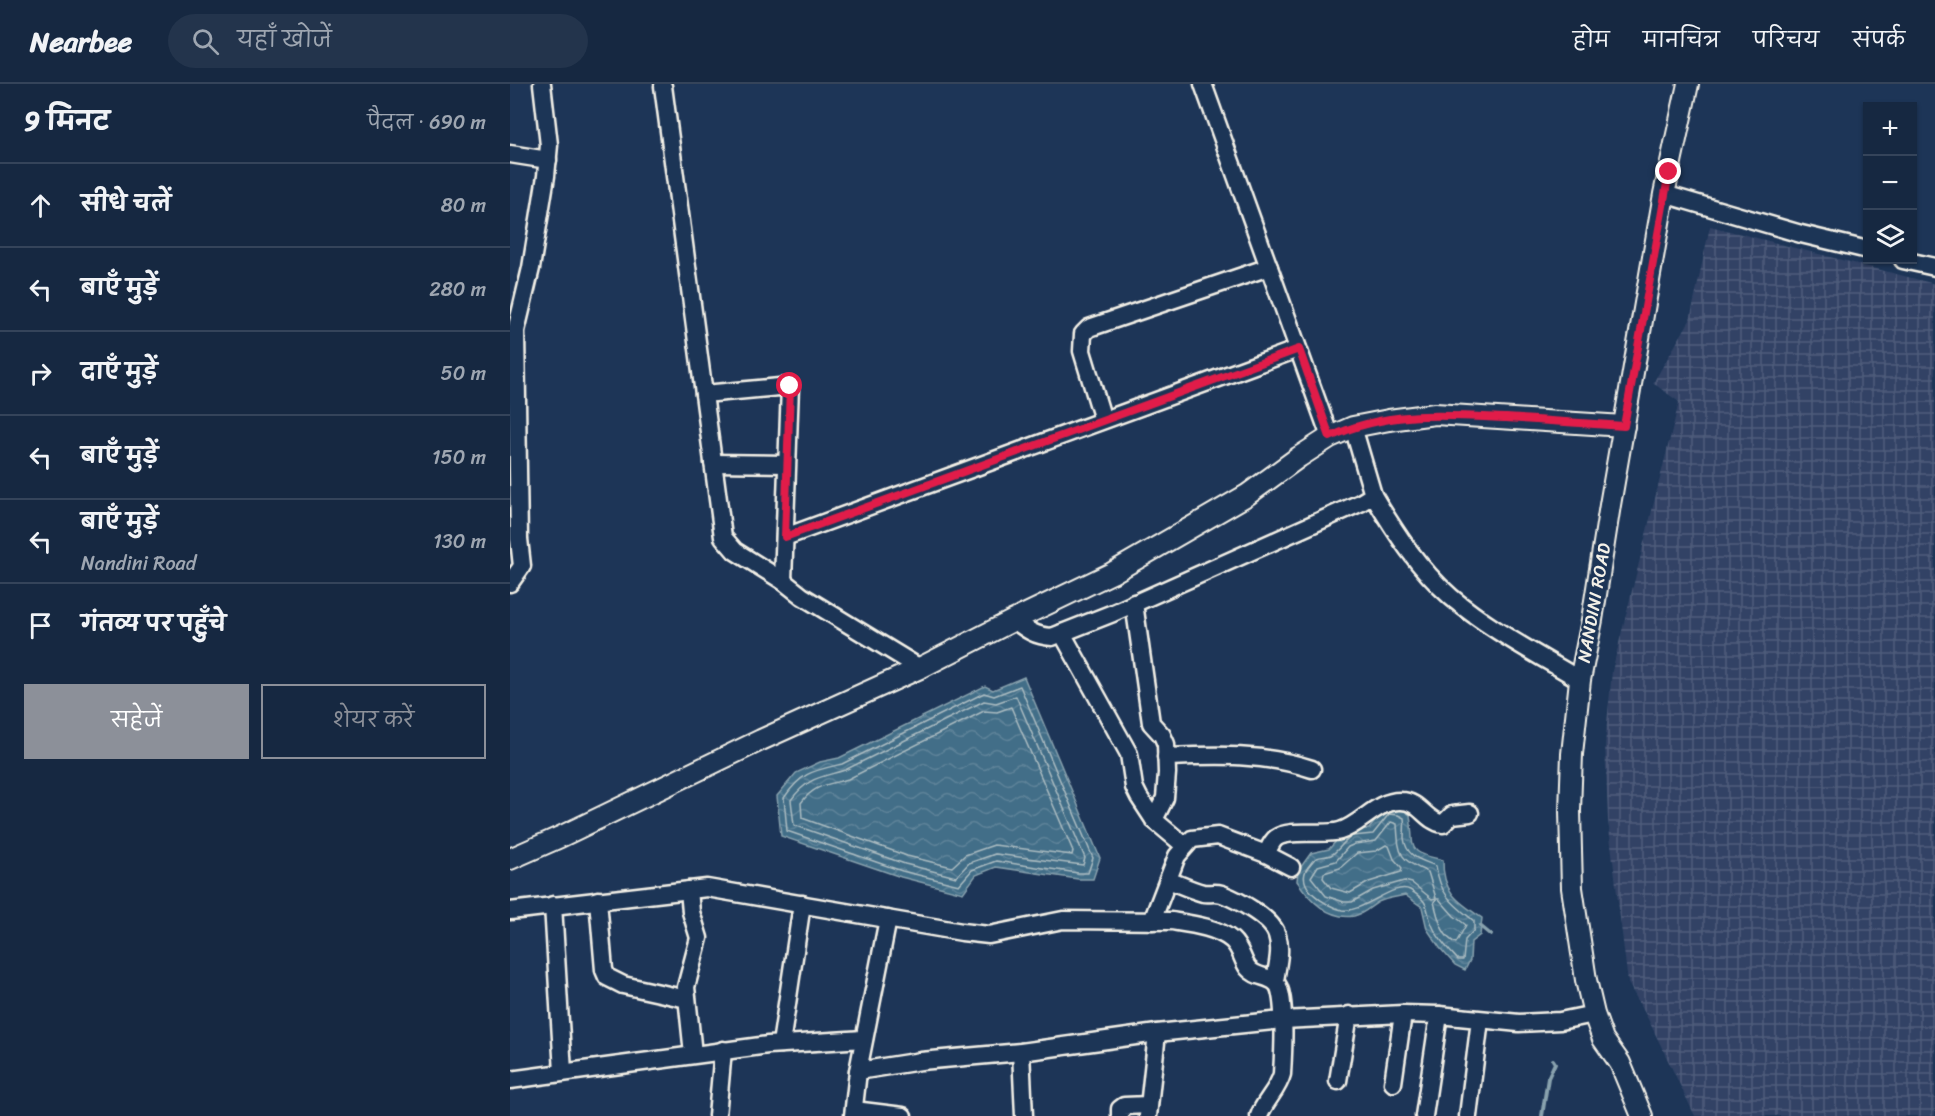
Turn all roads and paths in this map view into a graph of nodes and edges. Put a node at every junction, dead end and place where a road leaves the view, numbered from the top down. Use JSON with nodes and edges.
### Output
{"nodes":[{"id":1,"x":542,"y":84,"type":"edge"},
{"id":2,"x":1203,"y":84,"type":"edge"},
{"id":3,"x":1688,"y":84,"type":"edge"},
{"id":4,"x":663,"y":86,"type":"dead end"},
{"id":5,"x":510,"y":154,"type":"edge"},
{"id":6,"x":548,"y":160,"type":"junction"},
{"id":7,"x":1664,"y":194,"type":"junction"},
{"id":8,"x":1863,"y":249,"type":"edge"},
{"id":9,"x":1917,"y":263,"type":"edge"},
{"id":10,"x":1269,"y":267,"type":"junction"},
{"id":11,"x":1935,"y":267,"type":"edge"},
{"id":12,"x":513,"y":330,"type":"edge"},
{"id":13,"x":1299,"y":349,"type":"junction"},
{"id":14,"x":704,"y":394,"type":"junction"},
{"id":15,"x":1103,"y":420,"type":"junction"},
{"id":16,"x":1624,"y":426,"type":"junction"},
{"id":17,"x":1353,"y":427,"type":"junction"},
{"id":18,"x":1330,"y":437,"type":"junction"},
{"id":19,"x":713,"y":463,"type":"junction"},
{"id":20,"x":786,"y":464,"type":"junction"},
{"id":21,"x":1372,"y":495,"type":"junction"},
{"id":22,"x":785,"y":537,"type":"junction"},
{"id":23,"x":783,"y":581,"type":"junction"},
{"id":24,"x":510,"y":583,"type":"edge"},
{"id":25,"x":1134,"y":603,"type":"junction"},
{"id":26,"x":1014,"y":620,"type":"junction"},
{"id":27,"x":1062,"y":633,"type":"junction"},
{"id":28,"x":920,"y":668,"type":"junction"},
{"id":29,"x":1580,"y":680,"type":"junction"},
{"id":30,"x":1166,"y":757,"type":"junction"},
{"id":31,"x":1312,"y":769,"type":"dead end"},
{"id":32,"x":1470,"y":813,"type":"dead end"},
{"id":33,"x":1154,"y":820,"type":"junction"},
{"id":34,"x":1185,"y":846,"type":"junction"},
{"id":35,"x":1266,"y":854,"type":"junction"},
{"id":36,"x":510,"y":859,"type":"edge"},
{"id":37,"x":1291,"y":867,"type":"dead end"},
{"id":38,"x":1168,"y":880,"type":"junction"},
{"id":39,"x":689,"y":890,"type":"junction"},
{"id":40,"x":598,"y":900,"type":"junction"},
{"id":41,"x":802,"y":904,"type":"junction"},
{"id":42,"x":553,"y":906,"type":"junction"},
{"id":43,"x":510,"y":910,"type":"edge"},
{"id":44,"x":888,"y":919,"type":"junction"},
{"id":45,"x":1152,"y":921,"type":"junction"},
{"id":46,"x":1275,"y":981,"type":"junction"},
{"id":47,"x":687,"y":999,"type":"junction"},
{"id":48,"x":1403,"y":1014,"type":"junction"},
{"id":49,"x":1594,"y":1014,"type":"junction"},
{"id":50,"x":1349,"y":1015,"type":"junction"},
{"id":51,"x":1439,"y":1015,"type":"junction"},
{"id":52,"x":1283,"y":1020,"type":"junction"},
{"id":53,"x":1480,"y":1020,"type":"junction"},
{"id":54,"x":1157,"y":1033,"type":"junction"},
{"id":55,"x":864,"y":1039,"type":"junction"},
{"id":56,"x":781,"y":1044,"type":"junction"},
{"id":57,"x":723,"y":1050,"type":"junction"},
{"id":58,"x":1021,"y":1052,"type":"junction"},
{"id":59,"x":693,"y":1054,"type":"junction"},
{"id":60,"x":858,"y":1071,"type":"junction"},
{"id":61,"x":564,"y":1072,"type":"junction"},
{"id":62,"x":510,"y":1080,"type":"edge"},
{"id":63,"x":1338,"y":1081,"type":"dead end"},
{"id":64,"x":1393,"y":1083,"type":"dead end"},
{"id":65,"x":854,"y":1113,"type":"edge"},
{"id":66,"x":1151,"y":1113,"type":"edge"},
{"id":67,"x":717,"y":1116,"type":"edge"},
{"id":68,"x":903,"y":1116,"type":"edge"},
{"id":69,"x":1024,"y":1116,"type":"edge"},
{"id":70,"x":1120,"y":1116,"type":"edge"},
{"id":71,"x":1259,"y":1116,"type":"edge"},
{"id":72,"x":1424,"y":1116,"type":"edge"},
{"id":73,"x":1468,"y":1116,"type":"edge"},
{"id":74,"x":1642,"y":1116,"type":"edge"}],
"edges":[{"from":1,"to":6,"type":"street"},
{"from":2,"to":10,"type":"street"},
{"from":3,"to":7,"type":"main road","name":"NANDINI ROAD"},
{"from":4,"to":14,"type":"street"},
{"from":5,"to":6,"type":"street"},
{"from":6,"to":12,"type":"street"},
{"from":7,"to":8,"type":"street"},
{"from":7,"to":16,"type":"main road","name":"NANDINI ROAD"},
{"from":9,"to":11,"type":"street"},
{"from":10,"to":13,"type":"street"},
{"from":10,"to":15,"type":"street"},
{"from":12,"to":24,"type":"street"},
{"from":13,"to":15,"type":"street"},
{"from":13,"to":18,"type":"street"},
{"from":14,"to":19,"type":"street"},
{"from":14,"to":20,"type":"street"},
{"from":15,"to":22,"type":"street"},
{"from":16,"to":17,"type":"main road"},
{"from":16,"to":29,"type":"main road","name":"NANDINI ROAD"},
{"from":17,"to":18,"type":"main road"},
{"from":17,"to":21,"type":"street"},
{"from":18,"to":26,"type":"main road"},
{"from":19,"to":20,"type":"street"},
{"from":19,"to":23,"type":"street"},
{"from":20,"to":22,"type":"street"},
{"from":21,"to":25,"type":"street"},
{"from":21,"to":29,"type":"street"},
{"from":22,"to":23,"type":"street"},
{"from":23,"to":28,"type":"street"},
{"from":25,"to":27,"type":"street"},
{"from":25,"to":30,"type":"street"},
{"from":26,"to":27,"type":"street"},
{"from":26,"to":28,"type":"main road"},
{"from":27,"to":33,"type":"street"},
{"from":28,"to":36,"type":"main road"},
{"from":29,"to":49,"type":"main road","name":"NANDINI ROAD"},
{"from":30,"to":31,"type":"street"},
{"from":30,"to":33,"type":"street"},
{"from":32,"to":35,"type":"street"},
{"from":33,"to":34,"type":"street"},
{"from":34,"to":35,"type":"street"},
{"from":34,"to":38,"type":"street"},
{"from":35,"to":37,"type":"street"},
{"from":38,"to":45,"type":"street"},
{"from":38,"to":46,"type":"street"},
{"from":39,"to":40,"type":"street"},
{"from":39,"to":41,"type":"street"},
{"from":39,"to":47,"type":"street"},
{"from":40,"to":42,"type":"street"},
{"from":40,"to":47,"type":"street"},
{"from":41,"to":44,"type":"street"},
{"from":41,"to":56,"type":"street"},
{"from":42,"to":43,"type":"street"},
{"from":42,"to":61,"type":"street"},
{"from":44,"to":45,"type":"street"},
{"from":44,"to":55,"type":"street"},
{"from":45,"to":46,"type":"street"},
{"from":46,"to":52,"type":"street"},
{"from":47,"to":59,"type":"street"},
{"from":48,"to":50,"type":"street"},
{"from":48,"to":51,"type":"street"},
{"from":48,"to":64,"type":"street"},
{"from":49,"to":53,"type":"street"},
{"from":49,"to":74,"type":"main road","name":"NANDINI ROAD"},
{"from":50,"to":52,"type":"street"},
{"from":50,"to":63,"type":"street"},
{"from":51,"to":53,"type":"street"},
{"from":51,"to":72,"type":"street"},
{"from":52,"to":54,"type":"street"},
{"from":52,"to":71,"type":"street"},
{"from":53,"to":73,"type":"street"},
{"from":54,"to":58,"type":"street"},
{"from":54,"to":66,"type":"street"},
{"from":55,"to":56,"type":"street"},
{"from":55,"to":60,"type":"street"},
{"from":56,"to":57,"type":"street"},
{"from":57,"to":59,"type":"street"},
{"from":57,"to":67,"type":"street"},
{"from":58,"to":60,"type":"street"},
{"from":58,"to":69,"type":"street"},
{"from":59,"to":61,"type":"street"},
{"from":60,"to":65,"type":"street"},
{"from":61,"to":62,"type":"street"},
{"from":65,"to":68,"type":"street"},
{"from":66,"to":70,"type":"street"}]}
